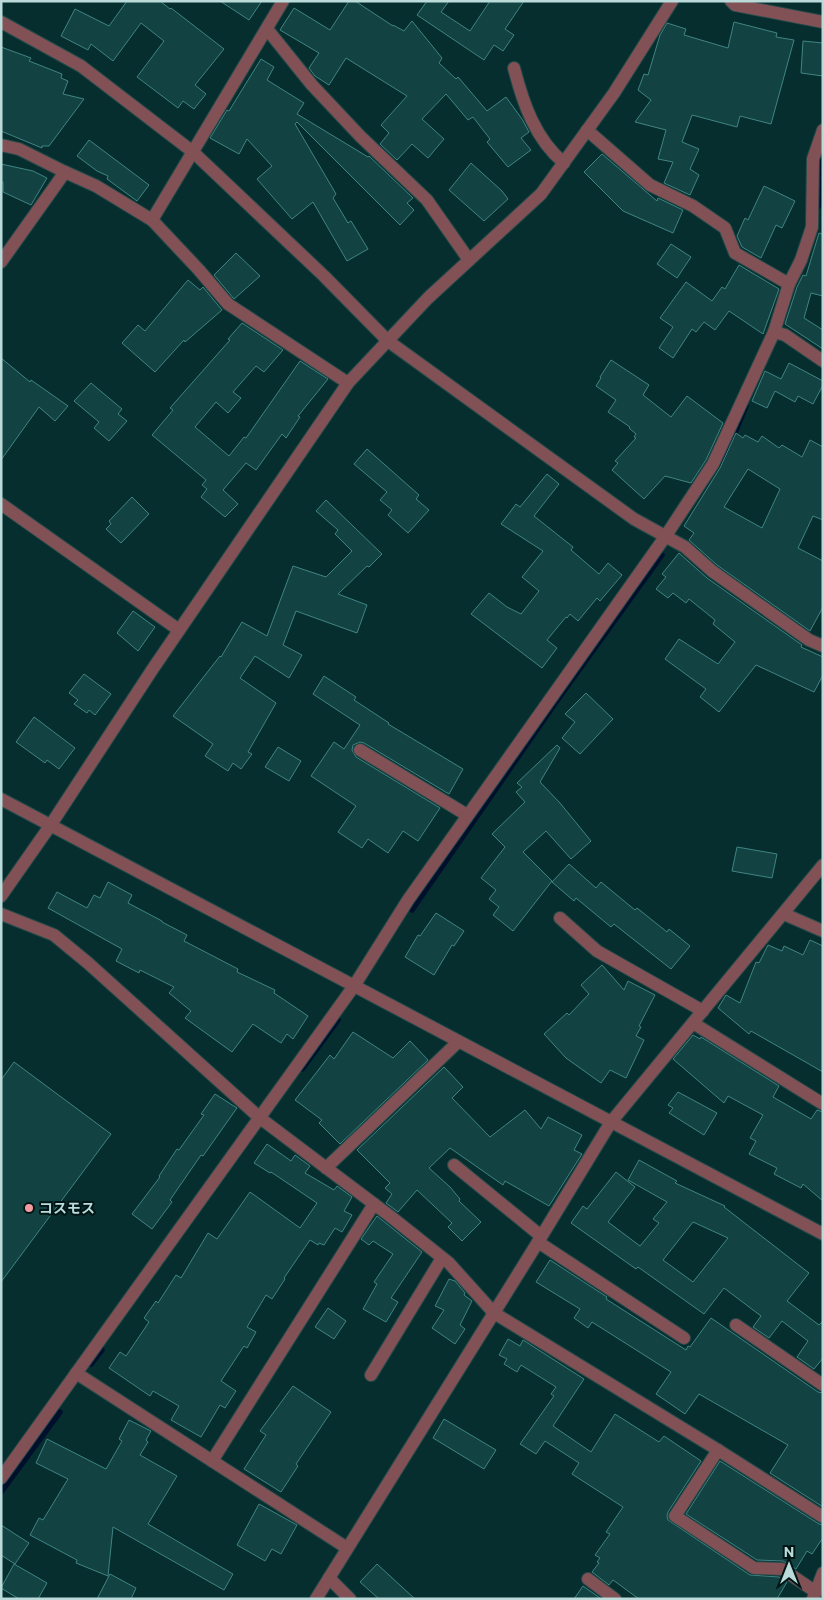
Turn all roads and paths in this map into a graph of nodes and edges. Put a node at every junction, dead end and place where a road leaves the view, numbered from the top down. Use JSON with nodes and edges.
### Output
{"nodes":[{"id":1,"x":283,"y":1,"type":"edge"},
{"id":2,"x":672,"y":1,"type":"edge"},
{"id":3,"x":731,"y":1,"type":"edge"},
{"id":4,"x":1,"y":22,"type":"edge"},
{"id":5,"x":823,"y":22,"type":"edge"},
{"id":6,"x":267,"y":29,"type":"junction"},
{"id":7,"x":514,"y":68,"type":"dead end"},
{"id":8,"x":587,"y":130,"type":"junction"},
{"id":9,"x":823,"y":130,"type":"edge"},
{"id":10,"x":1,"y":146,"type":"edge"},
{"id":11,"x":193,"y":152,"type":"junction"},
{"id":12,"x":564,"y":163,"type":"junction"},
{"id":13,"x":65,"y":172,"type":"junction"},
{"id":14,"x":152,"y":220,"type":"junction"},
{"id":15,"x":468,"y":260,"type":"junction"},
{"id":16,"x":1,"y":262,"type":"edge"},
{"id":17,"x":789,"y":284,"type":"junction"},
{"id":18,"x":774,"y":332,"type":"junction"},
{"id":19,"x":388,"y":341,"type":"junction"},
{"id":20,"x":823,"y":361,"type":"edge"},
{"id":21,"x":348,"y":383,"type":"junction"},
{"id":22,"x":1,"y":504,"type":"edge"},
{"id":23,"x":665,"y":537,"type":"junction"},
{"id":24,"x":179,"y":630,"type":"junction"},
{"id":25,"x":823,"y":646,"type":"edge"},
{"id":26,"x":360,"y":750,"type":"dead end"},
{"id":27,"x":1,"y":799,"type":"edge"},
{"id":28,"x":468,"y":815,"type":"junction"},
{"id":29,"x":50,"y":826,"type":"junction"},
{"id":30,"x":823,"y":865,"type":"edge"},
{"id":31,"x":1,"y":896,"type":"edge"},
{"id":32,"x":1,"y":914,"type":"edge"},
{"id":33,"x":784,"y":914,"type":"junction"},
{"id":34,"x":560,"y":918,"type":"dead end"},
{"id":35,"x":823,"y":931,"type":"edge"},
{"id":36,"x":354,"y":986,"type":"junction"},
{"id":37,"x":702,"y":1011,"type":"junction"},
{"id":38,"x":693,"y":1023,"type":"junction"},
{"id":39,"x":458,"y":1042,"type":"junction"},
{"id":40,"x":823,"y":1104,"type":"edge"},
{"id":41,"x":260,"y":1118,"type":"junction"},
{"id":42,"x":611,"y":1122,"type":"junction"},
{"id":43,"x":454,"y":1165,"type":"dead end"},
{"id":44,"x":326,"y":1168,"type":"junction"},
{"id":45,"x":374,"y":1204,"type":"junction"},
{"id":46,"x":823,"y":1234,"type":"edge"},
{"id":47,"x":540,"y":1239,"type":"junction"},
{"id":48,"x":442,"y":1258,"type":"junction"},
{"id":49,"x":494,"y":1312,"type":"junction"},
{"id":50,"x":736,"y":1325,"type":"dead end"},
{"id":51,"x":684,"y":1338,"type":"dead end"},
{"id":52,"x":76,"y":1373,"type":"junction"},
{"id":53,"x":371,"y":1376,"type":"dead end"},
{"id":54,"x":823,"y":1385,"type":"edge"},
{"id":55,"x":718,"y":1450,"type":"junction"},
{"id":56,"x":212,"y":1461,"type":"junction"},
{"id":57,"x":1,"y":1478,"type":"edge"},
{"id":58,"x":823,"y":1517,"type":"edge"},
{"id":59,"x":347,"y":1548,"type":"junction"},
{"id":60,"x":823,"y":1573,"type":"edge"},
{"id":61,"x":329,"y":1578,"type":"junction"},
{"id":62,"x":588,"y":1580,"type":"dead end"},
{"id":63,"x":815,"y":1595,"type":"edge"},
{"id":64,"x":316,"y":1599,"type":"edge"},
{"id":65,"x":350,"y":1599,"type":"edge"},
{"id":66,"x":615,"y":1599,"type":"edge"}],
"edges":[{"from":1,"to":6,"type":"street"},
{"from":2,"to":8,"type":"street"},
{"from":3,"to":5,"type":"street"},
{"from":4,"to":11,"type":"street"},
{"from":6,"to":11,"type":"street"},
{"from":6,"to":15,"type":"street"},
{"from":7,"to":12,"type":"street"},
{"from":8,"to":12,"type":"street"},
{"from":8,"to":17,"type":"street"},
{"from":9,"to":17,"type":"street"},
{"from":10,"to":13,"type":"street"},
{"from":11,"to":14,"type":"street"},
{"from":11,"to":19,"type":"street"},
{"from":12,"to":15,"type":"street"},
{"from":13,"to":14,"type":"street"},
{"from":13,"to":16,"type":"street"},
{"from":14,"to":21,"type":"street"},
{"from":15,"to":19,"type":"street"},
{"from":17,"to":18,"type":"street"},
{"from":18,"to":20,"type":"street"},
{"from":18,"to":23,"type":"street"},
{"from":19,"to":21,"type":"street"},
{"from":19,"to":23,"type":"street"},
{"from":21,"to":24,"type":"street"},
{"from":22,"to":24,"type":"street"},
{"from":23,"to":25,"type":"street"},
{"from":23,"to":28,"type":"street"},
{"from":24,"to":29,"type":"street"},
{"from":26,"to":28,"type":"street"},
{"from":27,"to":29,"type":"street"},
{"from":28,"to":36,"type":"street"},
{"from":29,"to":31,"type":"street"},
{"from":29,"to":36,"type":"street"},
{"from":30,"to":33,"type":"street"},
{"from":32,"to":41,"type":"street"},
{"from":33,"to":35,"type":"street"},
{"from":33,"to":37,"type":"street"},
{"from":34,"to":37,"type":"street"},
{"from":36,"to":39,"type":"street"},
{"from":36,"to":41,"type":"street"},
{"from":37,"to":38,"type":"street"},
{"from":38,"to":40,"type":"street"},
{"from":38,"to":42,"type":"street"},
{"from":39,"to":42,"type":"street"},
{"from":39,"to":44,"type":"street"},
{"from":41,"to":44,"type":"street"},
{"from":41,"to":52,"type":"street"},
{"from":42,"to":46,"type":"street"},
{"from":42,"to":47,"type":"street"},
{"from":43,"to":47,"type":"street"},
{"from":44,"to":45,"type":"street"},
{"from":45,"to":48,"type":"street"},
{"from":45,"to":56,"type":"street"},
{"from":47,"to":49,"type":"street"},
{"from":47,"to":51,"type":"street"},
{"from":48,"to":49,"type":"street"},
{"from":48,"to":53,"type":"street"},
{"from":49,"to":55,"type":"street"},
{"from":49,"to":59,"type":"street"},
{"from":50,"to":54,"type":"street"},
{"from":52,"to":56,"type":"street"},
{"from":52,"to":57,"type":"street"},
{"from":55,"to":58,"type":"street"},
{"from":55,"to":63,"type":"street"},
{"from":56,"to":59,"type":"street"},
{"from":59,"to":61,"type":"street"},
{"from":60,"to":63,"type":"street"},
{"from":61,"to":64,"type":"street"},
{"from":61,"to":65,"type":"street"},
{"from":62,"to":66,"type":"street"}]}
